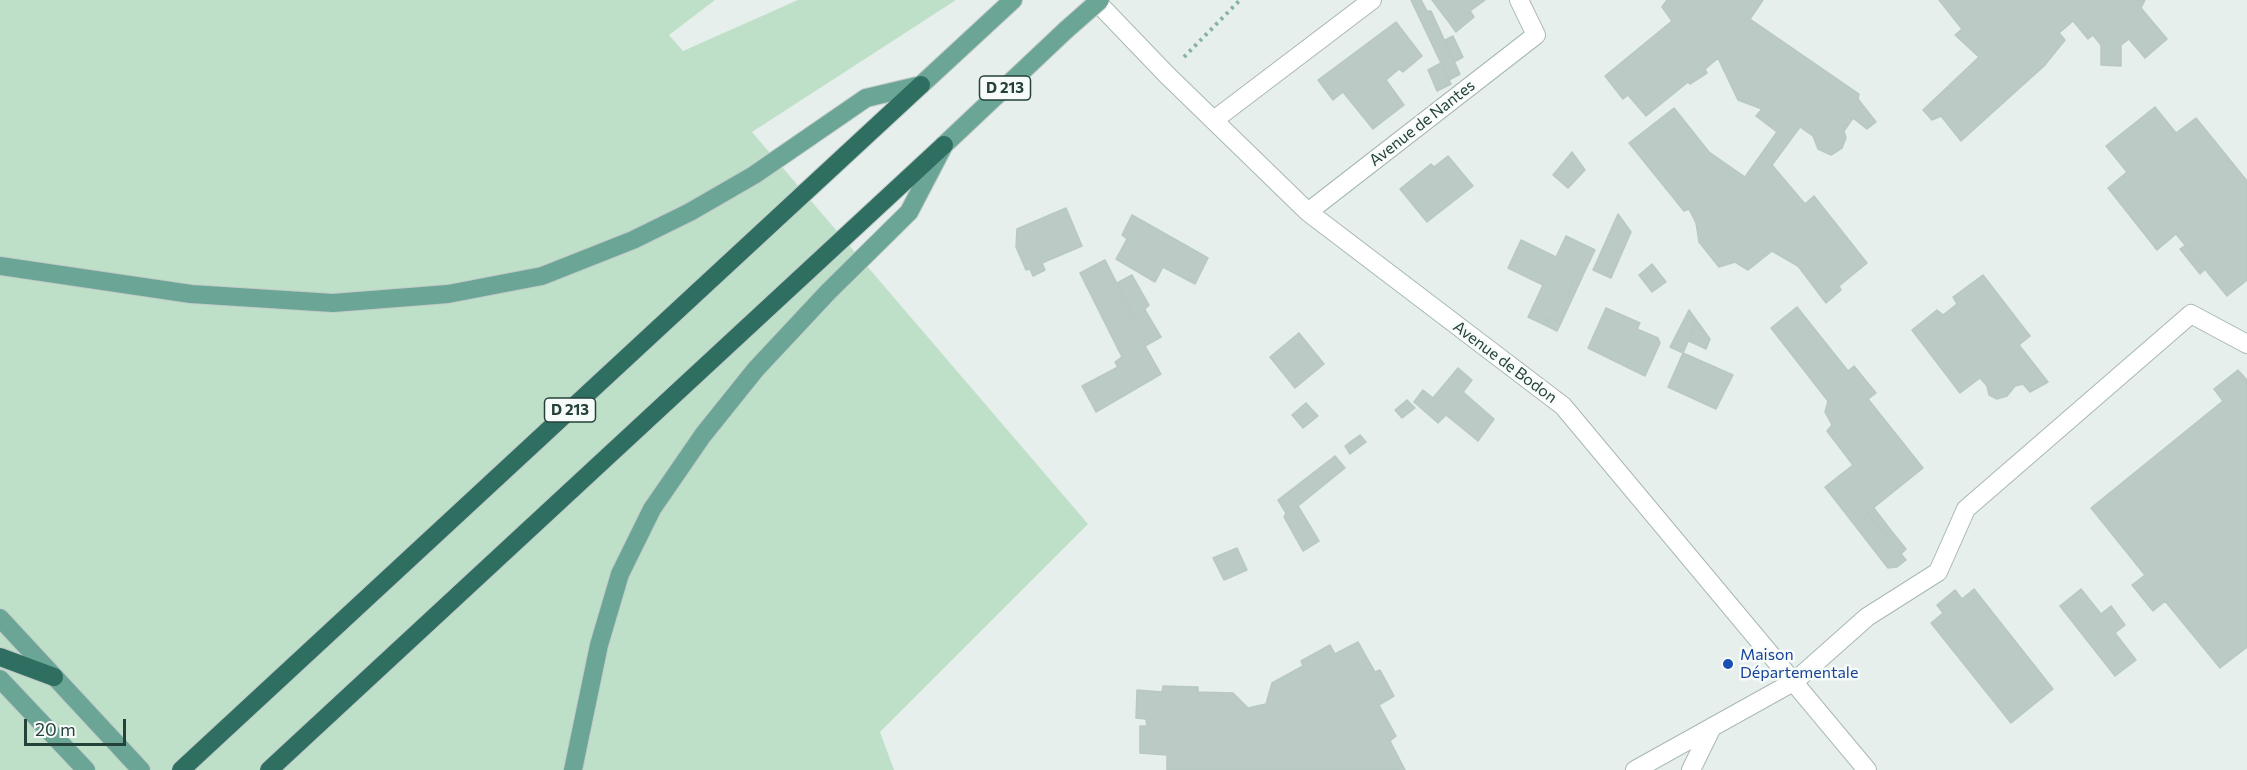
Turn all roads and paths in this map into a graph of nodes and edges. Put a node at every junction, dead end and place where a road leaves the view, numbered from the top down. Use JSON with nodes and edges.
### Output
{"nodes":[{"id":1,"x":1013,"y":0,"type":"edge"},
{"id":2,"x":1098,"y":0,"type":"edge"},
{"id":3,"x":1240,"y":0,"type":"edge"},
{"id":4,"x":1372,"y":0,"type":"edge"},
{"id":5,"x":1519,"y":0,"type":"edge"},
{"id":6,"x":1167,"y":75,"type":"junction"},
{"id":7,"x":921,"y":85,"type":"junction"},
{"id":8,"x":1214,"y":120,"type":"junction"},
{"id":9,"x":944,"y":145,"type":"junction"},
{"id":10,"x":1308,"y":212,"type":"junction"},
{"id":11,"x":0,"y":266,"type":"edge"},
{"id":12,"x":2247,"y":344,"type":"edge"},
{"id":13,"x":0,"y":618,"type":"edge"},
{"id":14,"x":0,"y":657,"type":"edge"},
{"id":15,"x":54,"y":677,"type":"junction"},
{"id":16,"x":0,"y":679,"type":"edge"},
{"id":17,"x":1795,"y":681,"type":"junction"},
{"id":18,"x":1712,"y":727,"type":"junction"},
{"id":19,"x":86,"y":770,"type":"edge"},
{"id":20,"x":141,"y":770,"type":"edge"},
{"id":21,"x":181,"y":770,"type":"edge"},
{"id":22,"x":269,"y":770,"type":"edge"},
{"id":23,"x":573,"y":770,"type":"edge"},
{"id":24,"x":1635,"y":770,"type":"edge"},
{"id":25,"x":1691,"y":770,"type":"edge"},
{"id":26,"x":1867,"y":770,"type":"edge"}],
"edges":[{"from":1,"to":7,"type":"main road","number":"D 213"},
{"from":2,"to":6,"type":"street","name":"Avenue de Bodon"},
{"from":2,"to":9,"type":"main road","number":"D 213","bridge":true},
{"from":3,"to":6,"type":"path"},
{"from":4,"to":8,"type":"street"},
{"from":5,"to":10,"type":"street","name":"Avenue de Nantes"},
{"from":6,"to":8,"type":"street","name":"Avenue de Bodon"},
{"from":7,"to":11,"type":"main road"},
{"from":7,"to":21,"type":"highway","number":"D 213"},
{"from":8,"to":10,"type":"street","name":"Avenue de Bodon"},
{"from":9,"to":22,"type":"highway","number":"D 213"},
{"from":9,"to":23,"type":"main road"},
{"from":10,"to":17,"type":"street","name":"Avenue de Bodon"},
{"from":12,"to":17,"type":"street"},
{"from":13,"to":15,"type":"main road"},
{"from":14,"to":15,"type":"highway"},
{"from":15,"to":20,"type":"main road"},
{"from":16,"to":19,"type":"main road"},
{"from":17,"to":18,"type":"street"},
{"from":17,"to":26,"type":"street","name":"Avenue de Bodon"},
{"from":18,"to":24,"type":"street"},
{"from":18,"to":25,"type":"street"}]}
